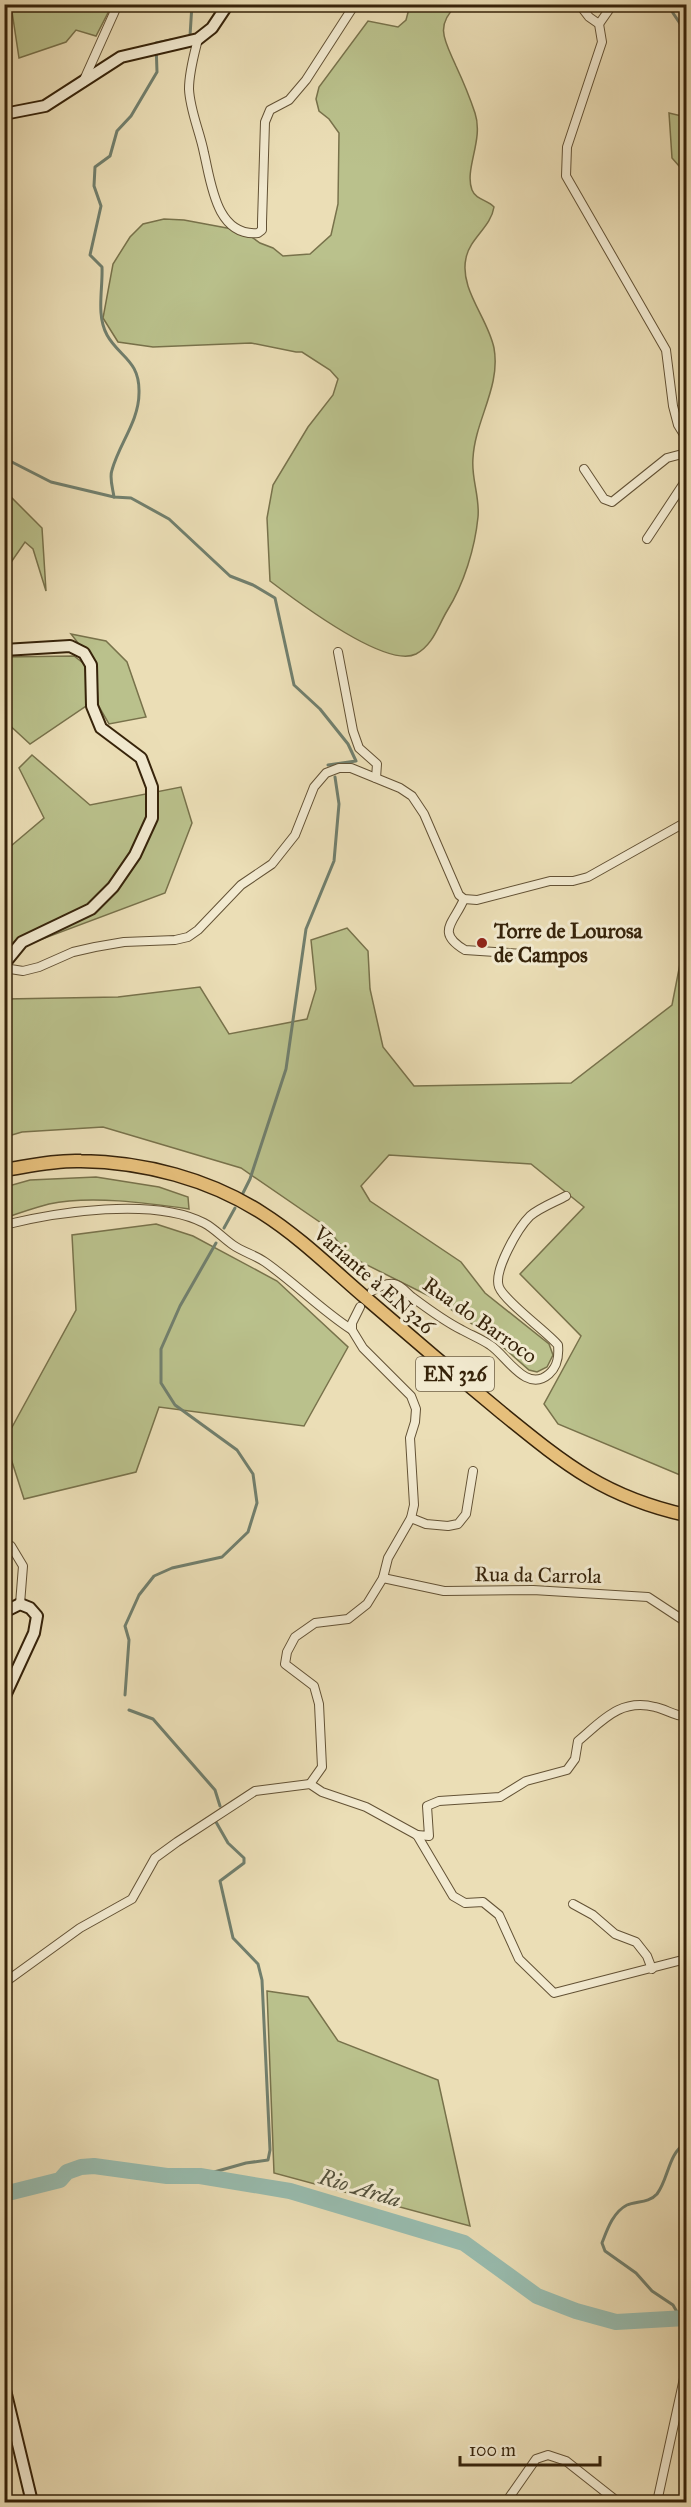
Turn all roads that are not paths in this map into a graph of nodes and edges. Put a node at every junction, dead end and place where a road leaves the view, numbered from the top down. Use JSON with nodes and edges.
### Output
{"nodes":[{"id":1,"x":118,"y":4,"type":"edge"},
{"id":2,"x":228,"y":4,"type":"edge"},
{"id":3,"x":355,"y":4,"type":"edge"},
{"id":4,"x":579,"y":4,"type":"edge"},
{"id":5,"x":613,"y":4,"type":"edge"},
{"id":6,"x":599,"y":24,"type":"junction"},
{"id":7,"x":198,"y":39,"type":"junction"},
{"id":8,"x":82,"y":83,"type":"junction"},
{"id":9,"x":4,"y":114,"type":"edge"},
{"id":10,"x":687,"y":438,"type":"edge"},
{"id":11,"x":687,"y":453,"type":"edge"},
{"id":12,"x":584,"y":469,"type":"dead end"},
{"id":13,"x":687,"y":480,"type":"edge"},
{"id":14,"x":646,"y":539,"type":"dead end"},
{"id":15,"x":4,"y":650,"type":"edge"},
{"id":16,"x":338,"y":652,"type":"dead end"},
{"id":17,"x":376,"y":778,"type":"junction"},
{"id":18,"x":687,"y":822,"type":"edge"},
{"id":19,"x":464,"y":899,"type":"junction"},
{"id":20,"x":539,"y":955,"type":"dead end"},
{"id":21,"x":4,"y":966,"type":"edge"},
{"id":22,"x":4,"y":1170,"type":"edge"},
{"id":23,"x":566,"y":1196,"type":"dead end"},
{"id":24,"x":4,"y":1225,"type":"edge"},
{"id":25,"x":372,"y":1291,"type":"dead end"},
{"id":26,"x":360,"y":1307,"type":"dead end"},
{"id":27,"x":352,"y":1330,"type":"junction"},
{"id":28,"x":473,"y":1471,"type":"dead end"},
{"id":29,"x":687,"y":1515,"type":"edge"},
{"id":30,"x":411,"y":1518,"type":"junction"},
{"id":31,"x":4,"y":1545,"type":"edge"},
{"id":32,"x":383,"y":1578,"type":"junction"},
{"id":33,"x":20,"y":1604,"type":"junction"},
{"id":34,"x":4,"y":1612,"type":"edge"},
{"id":35,"x":687,"y":1622,"type":"edge"},
{"id":36,"x":4,"y":1698,"type":"edge"},
{"id":37,"x":687,"y":1716,"type":"edge"},
{"id":38,"x":309,"y":1784,"type":"junction"},
{"id":39,"x":417,"y":1835,"type":"junction"},
{"id":40,"x":573,"y":1904,"type":"dead end"},
{"id":41,"x":687,"y":1959,"type":"edge"},
{"id":42,"x":651,"y":1969,"type":"junction"},
{"id":43,"x":4,"y":1983,"type":"edge"},
{"id":44,"x":687,"y":2369,"type":"edge"},
{"id":45,"x":4,"y":2386,"type":"edge"},
{"id":46,"x":684,"y":2400,"type":"edge"},
{"id":47,"x":32,"y":2502,"type":"edge"},
{"id":48,"x":506,"y":2502,"type":"edge"},
{"id":49,"x":618,"y":2502,"type":"edge"},
{"id":50,"x":657,"y":2502,"type":"edge"}],
"edges":[{"from":1,"to":8,"type":"street"},
{"from":2,"to":7,"type":"street"},
{"from":3,"to":7,"type":"street"},
{"from":4,"to":6,"type":"street"},
{"from":5,"to":6,"type":"street"},
{"from":6,"to":10,"type":"street"},
{"from":7,"to":8,"type":"street"},
{"from":8,"to":9,"type":"street"},
{"from":11,"to":12,"type":"street"},
{"from":13,"to":14,"type":"street"},
{"from":15,"to":21,"type":"street"},
{"from":16,"to":17,"type":"street"},
{"from":17,"to":19,"type":"street"},
{"from":17,"to":21,"type":"street"},
{"from":18,"to":19,"type":"street"},
{"from":19,"to":20,"type":"street"},
{"from":22,"to":29,"type":"main road","name":"Variante à EN326","number":"EN 326"},
{"from":23,"to":25,"type":"street","name":"Rua do Barroco"},
{"from":24,"to":27,"type":"street"},
{"from":26,"to":27,"type":"street"},
{"from":27,"to":30,"type":"street"},
{"from":28,"to":30,"type":"street"},
{"from":30,"to":32,"type":"street"},
{"from":31,"to":33,"type":"street"},
{"from":32,"to":35,"type":"street","name":"Rua da Carrola"},
{"from":32,"to":38,"type":"street"},
{"from":33,"to":34,"type":"street"},
{"from":33,"to":36,"type":"street"},
{"from":37,"to":39,"type":"street"},
{"from":38,"to":39,"type":"street"},
{"from":38,"to":43,"type":"street"},
{"from":39,"to":42,"type":"street"},
{"from":40,"to":42,"type":"street"},
{"from":41,"to":42,"type":"street"},
{"from":44,"to":46,"type":"street"},
{"from":45,"to":47,"type":"street"},
{"from":46,"to":50,"type":"street"},
{"from":48,"to":49,"type":"street"}]}
